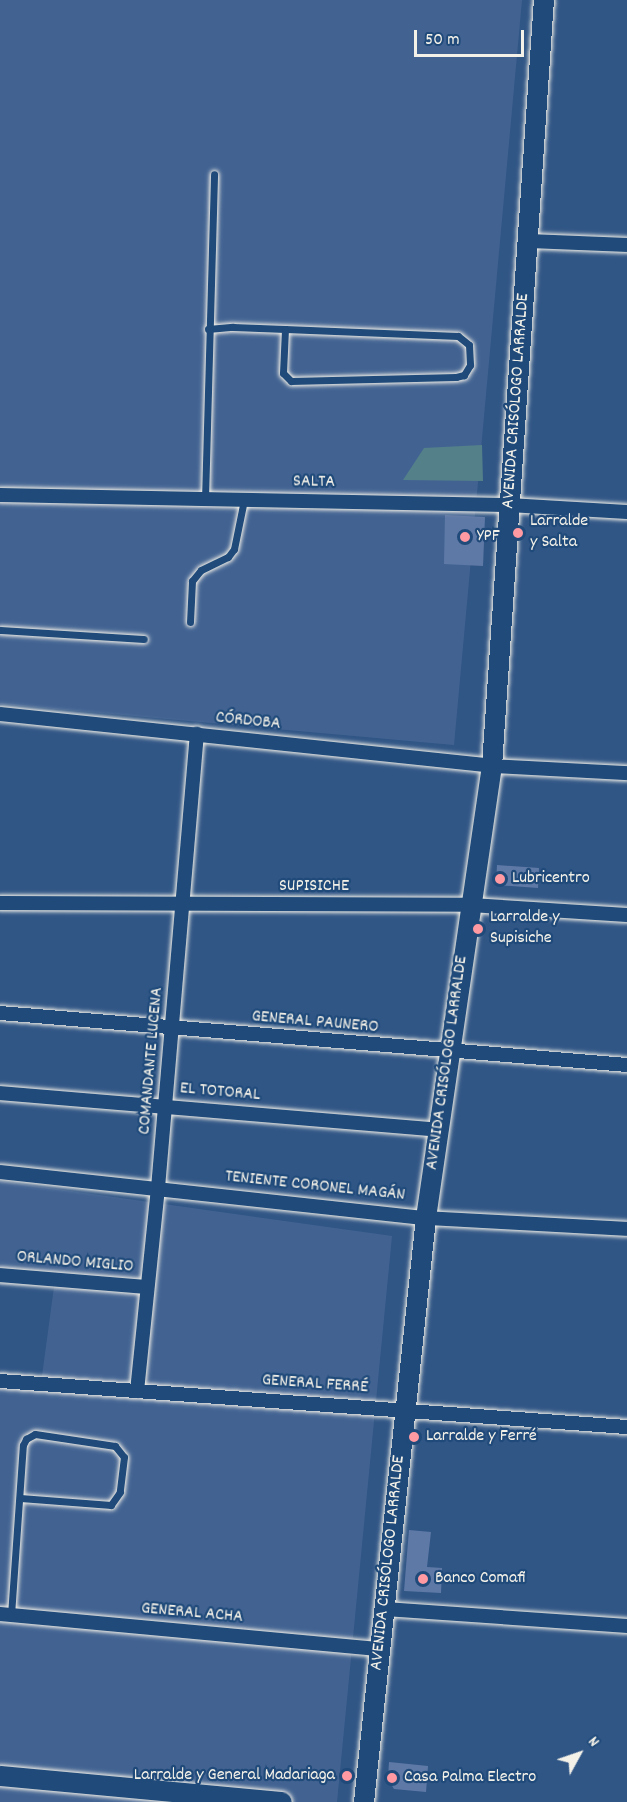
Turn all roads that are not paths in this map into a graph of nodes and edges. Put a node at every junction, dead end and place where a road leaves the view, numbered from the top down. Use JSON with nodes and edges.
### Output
{"nodes":[{"id":1,"x":544,"y":0,"type":"edge"},
{"id":2,"x":214,"y":174,"type":"dead end"},
{"id":3,"x":530,"y":241,"type":"junction"},
{"id":4,"x":627,"y":245,"type":"edge"},
{"id":5,"x":208,"y":328,"type":"junction"},
{"id":6,"x":285,"y":329,"type":"junction"},
{"id":7,"x":0,"y":495,"type":"edge"},
{"id":8,"x":205,"y":499,"type":"junction"},
{"id":9,"x":244,"y":500,"type":"junction"},
{"id":10,"x":509,"y":505,"type":"junction"},
{"id":11,"x":627,"y":512,"type":"edge"},
{"id":12,"x":190,"y":622,"type":"dead end"},
{"id":13,"x":0,"y":630,"type":"edge"},
{"id":14,"x":144,"y":639,"type":"dead end"},
{"id":15,"x":0,"y":714,"type":"edge"},
{"id":16,"x":197,"y":734,"type":"junction"},
{"id":17,"x":492,"y":766,"type":"junction"},
{"id":18,"x":627,"y":773,"type":"edge"},
{"id":19,"x":0,"y":903,"type":"edge"},
{"id":20,"x":184,"y":905,"type":"junction"},
{"id":21,"x":471,"y":905,"type":"junction"},
{"id":22,"x":627,"y":915,"type":"edge"},
{"id":23,"x":0,"y":1013,"type":"edge"},
{"id":24,"x":173,"y":1030,"type":"junction"},
{"id":25,"x":449,"y":1052,"type":"junction"},
{"id":26,"x":627,"y":1065,"type":"edge"},
{"id":27,"x":0,"y":1093,"type":"edge"},
{"id":28,"x":166,"y":1106,"type":"junction"},
{"id":29,"x":437,"y":1130,"type":"junction"},
{"id":30,"x":0,"y":1172,"type":"edge"},
{"id":31,"x":158,"y":1188,"type":"junction"},
{"id":32,"x":426,"y":1218,"type":"junction"},
{"id":33,"x":627,"y":1229,"type":"edge"},
{"id":34,"x":0,"y":1275,"type":"edge"},
{"id":35,"x":146,"y":1287,"type":"junction"},
{"id":36,"x":0,"y":1381,"type":"edge"},
{"id":37,"x":136,"y":1391,"type":"junction"},
{"id":38,"x":406,"y":1409,"type":"junction"},
{"id":39,"x":627,"y":1427,"type":"edge"},
{"id":40,"x":20,"y":1498,"type":"junction"},
{"id":41,"x":385,"y":1609,"type":"junction"},
{"id":42,"x":6,"y":1615,"type":"edge"},
{"id":43,"x":627,"y":1626,"type":"edge"},
{"id":44,"x":380,"y":1649,"type":"junction"},
{"id":45,"x":0,"y":1776,"type":"edge"},
{"id":46,"x":282,"y":1802,"type":"edge"},
{"id":47,"x":364,"y":1802,"type":"edge"}],
"edges":[{"from":1,"to":3,"type":"main road","name":"AVENIDA CRISÓLOGO LARRALDE"},
{"from":2,"to":5,"type":"lane"},
{"from":3,"to":4,"type":"street"},
{"from":3,"to":10,"type":"main road","name":"AVENIDA CRISÓLOGO LARRALDE"},
{"from":5,"to":6,"type":"lane"},
{"from":5,"to":8,"type":"lane"},
{"from":6,"to":6,"type":"lane"},
{"from":7,"to":8,"type":"street","name":"SALTA"},
{"from":8,"to":9,"type":"street","name":"SALTA"},
{"from":9,"to":10,"type":"street","name":"SALTA"},
{"from":9,"to":12,"type":"lane"},
{"from":10,"to":11,"type":"street","name":"SALTA"},
{"from":10,"to":17,"type":"main road","name":"AVENIDA CRISÓLOGO LARRALDE"},
{"from":13,"to":14,"type":"lane"},
{"from":15,"to":16,"type":"street","name":"CÓRDOBA"},
{"from":16,"to":17,"type":"street","name":"CÓRDOBA"},
{"from":16,"to":20,"type":"street","name":"COMANDANTE LUCENA"},
{"from":17,"to":18,"type":"street","name":"CÓRDOBA"},
{"from":17,"to":21,"type":"main road","name":"AVENIDA CRISÓLOGO LARRALDE"},
{"from":19,"to":20,"type":"street","name":"SUPISICHE"},
{"from":20,"to":21,"type":"street","name":"SUPISICHE"},
{"from":20,"to":24,"type":"street","name":"COMANDANTE LUCENA"},
{"from":21,"to":22,"type":"street","name":"SUPISICHE"},
{"from":21,"to":25,"type":"main road","name":"AVENIDA CRISÓLOGO LARRALDE"},
{"from":23,"to":24,"type":"street","name":"GENERAL PAUNERO"},
{"from":24,"to":25,"type":"street","name":"GENERAL PAUNERO"},
{"from":24,"to":28,"type":"street","name":"COMANDANTE LUCENA"},
{"from":25,"to":26,"type":"street","name":"GENERAL PAUNERO"},
{"from":25,"to":29,"type":"main road","name":"AVENIDA CRISÓLOGO LARRALDE"},
{"from":27,"to":28,"type":"street","name":"EL TOTORAL"},
{"from":28,"to":29,"type":"street","name":"EL TOTORAL"},
{"from":28,"to":31,"type":"street","name":"COMANDANTE LUCENA"},
{"from":29,"to":32,"type":"main road","name":"AVENIDA CRISÓLOGO LARRALDE"},
{"from":30,"to":31,"type":"street","name":"TENIENTE CORONEL MAGÁN"},
{"from":31,"to":32,"type":"street","name":"TENIENTE CORONEL MAGÁN"},
{"from":31,"to":35,"type":"street","name":"COMANDANTE LUCENA"},
{"from":32,"to":33,"type":"street","name":"TENIENTE CORONEL MAGÁN"},
{"from":32,"to":38,"type":"main road","name":"AVENIDA CRISÓLOGO LARRALDE"},
{"from":34,"to":35,"type":"street","name":"ORLANDO MIGLIO"},
{"from":35,"to":37,"type":"street","name":"COMANDANTE LUCENA"},
{"from":36,"to":37,"type":"street","name":"GENERAL FERRÉ"},
{"from":37,"to":38,"type":"street","name":"GENERAL FERRÉ"},
{"from":38,"to":39,"type":"street","name":"GENERAL FERRÉ"},
{"from":38,"to":41,"type":"main road","name":"AVENIDA CRISÓLOGO LARRALDE"},
{"from":40,"to":40,"type":"lane"},
{"from":40,"to":42,"type":"lane"},
{"from":41,"to":43,"type":"street"},
{"from":41,"to":44,"type":"main road","name":"AVENIDA CRISÓLOGO LARRALDE"},
{"from":42,"to":44,"type":"street","name":"GENERAL ACHA"},
{"from":44,"to":47,"type":"main road","name":"AVENIDA CRISÓLOGO LARRALDE"},
{"from":45,"to":46,"type":"main road"}]}
